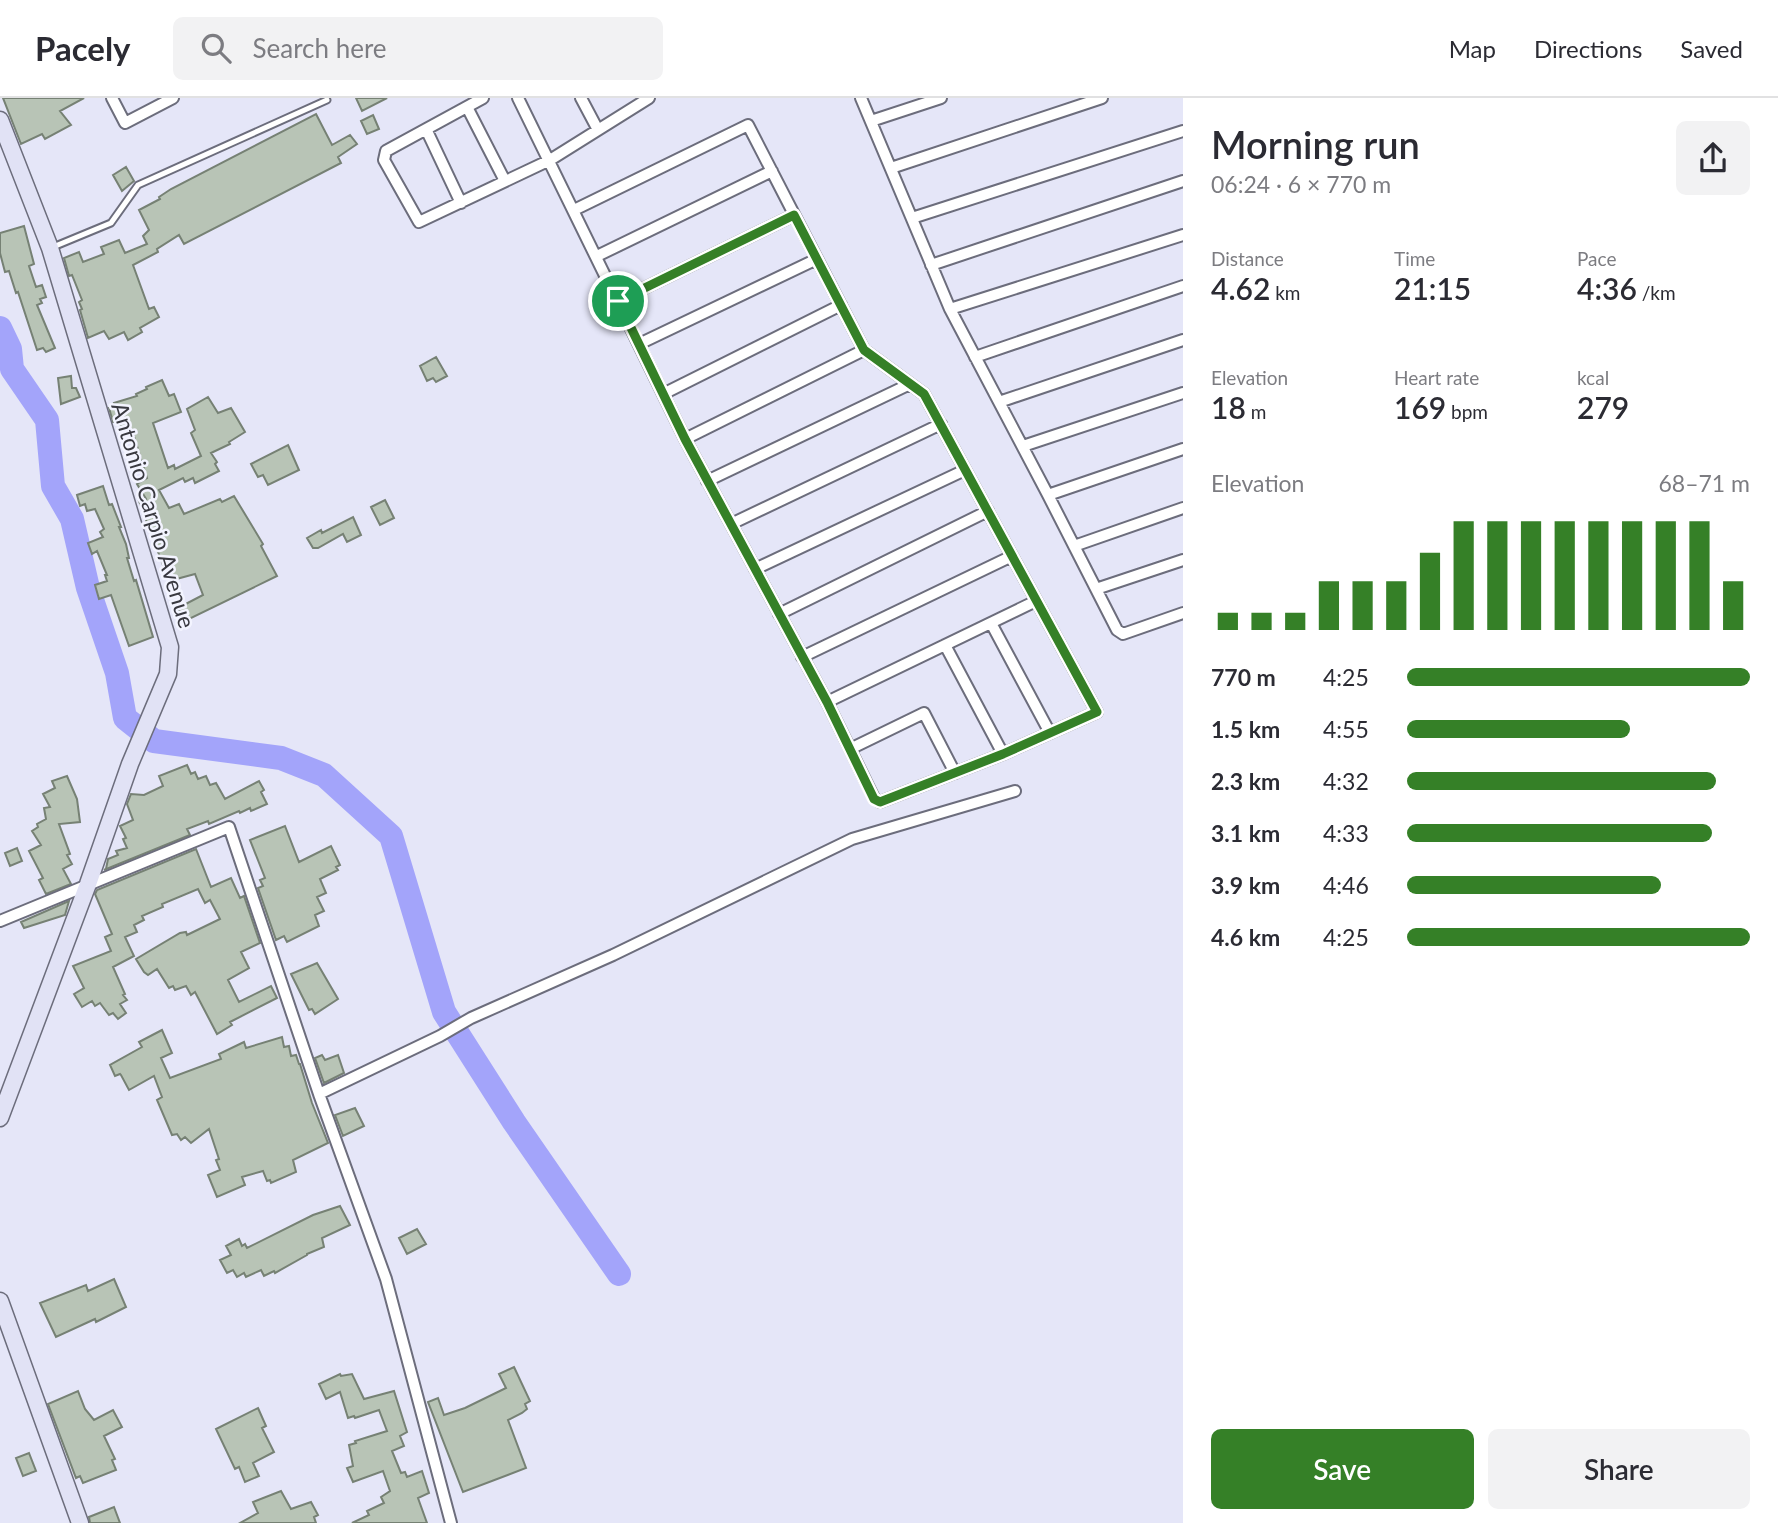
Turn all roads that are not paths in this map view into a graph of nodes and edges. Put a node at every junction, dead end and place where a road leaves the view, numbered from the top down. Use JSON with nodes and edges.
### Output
{"nodes":[{"id":1,"x":112,"y":98,"type":"edge"},
{"id":2,"x":173,"y":98,"type":"edge"},
{"id":3,"x":483,"y":98,"type":"edge"},
{"id":4,"x":518,"y":98,"type":"edge"},
{"id":5,"x":581,"y":98,"type":"edge"},
{"id":6,"x":649,"y":98,"type":"edge"},
{"id":7,"x":861,"y":98,"type":"edge"},
{"id":8,"x":941,"y":98,"type":"edge"},
{"id":9,"x":1102,"y":98,"type":"edge"},
{"id":10,"x":327,"y":100,"type":"dead end"},
{"id":11,"x":636,"y":101,"type":"edge"},
{"id":12,"x":467,"y":107,"type":"junction"},
{"id":13,"x":0,"y":120,"type":"edge"},
{"id":14,"x":871,"y":121,"type":"junction"},
{"id":15,"x":426,"y":129,"type":"junction"},
{"id":16,"x":598,"y":130,"type":"junction"},
{"id":17,"x":1183,"y":131,"type":"edge"},
{"id":18,"x":550,"y":160,"type":"junction"},
{"id":19,"x":891,"y":168,"type":"junction"},
{"id":20,"x":772,"y":171,"type":"junction"},
{"id":21,"x":505,"y":181,"type":"junction"},
{"id":22,"x":1183,"y":181,"type":"edge"},
{"id":23,"x":461,"y":203,"type":"junction"},
{"id":24,"x":574,"y":210,"type":"junction"},
{"id":25,"x":794,"y":215,"type":"junction"},
{"id":26,"x":912,"y":218,"type":"junction"},
{"id":27,"x":1183,"y":235,"type":"edge"},
{"id":28,"x":50,"y":248,"type":"junction"},
{"id":29,"x":597,"y":256,"type":"junction"},
{"id":30,"x":817,"y":259,"type":"junction"},
{"id":31,"x":931,"y":265,"type":"junction"},
{"id":32,"x":1183,"y":286,"type":"edge"},
{"id":33,"x":618,"y":301,"type":"junction"},
{"id":34,"x":841,"y":305,"type":"junction"},
{"id":35,"x":950,"y":309,"type":"junction"},
{"id":36,"x":1183,"y":340,"type":"edge"},
{"id":37,"x":639,"y":344,"type":"junction"},
{"id":38,"x":864,"y":350,"type":"junction"},
{"id":39,"x":975,"y":357,"type":"junction"},
{"id":40,"x":910,"y":384,"type":"junction"},
{"id":41,"x":1183,"y":393,"type":"edge"},
{"id":42,"x":663,"y":394,"type":"junction"},
{"id":43,"x":999,"y":401,"type":"junction"},
{"id":44,"x":941,"y":424,"type":"junction"},
{"id":45,"x":685,"y":439,"type":"junction"},
{"id":46,"x":1023,"y":446,"type":"junction"},
{"id":47,"x":1183,"y":449,"type":"edge"},
{"id":48,"x":965,"y":470,"type":"junction"},
{"id":49,"x":708,"y":481,"type":"junction"},
{"id":50,"x":1048,"y":495,"type":"junction"},
{"id":51,"x":1183,"y":508,"type":"edge"},
{"id":52,"x":988,"y":511,"type":"junction"},
{"id":53,"x":731,"y":524,"type":"junction"},
{"id":54,"x":1074,"y":546,"type":"junction"},
{"id":55,"x":1012,"y":556,"type":"junction"},
{"id":56,"x":1183,"y":560,"type":"edge"},
{"id":57,"x":755,"y":569,"type":"junction"},
{"id":58,"x":1096,"y":589,"type":"junction"},
{"id":59,"x":1036,"y":601,"type":"junction"},
{"id":60,"x":1183,"y":613,"type":"edge"},
{"id":61,"x":779,"y":614,"type":"junction"},
{"id":62,"x":991,"y":623,"type":"junction"},
{"id":63,"x":945,"y":645,"type":"junction"},
{"id":64,"x":802,"y":657,"type":"junction"},
{"id":65,"x":827,"y":702,"type":"junction"},
{"id":66,"x":1050,"y":733,"type":"junction"},
{"id":67,"x":850,"y":749,"type":"junction"},
{"id":68,"x":1003,"y":754,"type":"junction"},
{"id":69,"x":955,"y":773,"type":"junction"},
{"id":70,"x":1015,"y":791,"type":"dead end"},
{"id":71,"x":88,"y":884,"type":"junction"},
{"id":72,"x":0,"y":921,"type":"edge"},
{"id":73,"x":319,"y":1094,"type":"junction"},
{"id":74,"x":0,"y":1118,"type":"edge"},
{"id":75,"x":0,"y":1301,"type":"edge"},
{"id":76,"x":80,"y":1523,"type":"edge"},
{"id":77,"x":451,"y":1523,"type":"edge"}],
"edges":[{"from":1,"to":2,"type":"street"},
{"from":3,"to":12,"type":"street"},
{"from":4,"to":18,"type":"street"},
{"from":5,"to":16,"type":"street"},
{"from":6,"to":11,"type":"street"},
{"from":7,"to":14,"type":"street"},
{"from":8,"to":14,"type":"street"},
{"from":9,"to":19,"type":"street"},
{"from":10,"to":28,"type":"lane"},
{"from":11,"to":16,"type":"street"},
{"from":12,"to":15,"type":"street"},
{"from":12,"to":21,"type":"street"},
{"from":13,"to":28,"type":"street","name":"Antonio Carpio Avenue"},
{"from":14,"to":19,"type":"street"},
{"from":15,"to":23,"type":"street"},
{"from":15,"to":23,"type":"street"},
{"from":16,"to":18,"type":"street"},
{"from":17,"to":26,"type":"street"},
{"from":18,"to":21,"type":"street"},
{"from":18,"to":24,"type":"street"},
{"from":19,"to":26,"type":"street"},
{"from":20,"to":24,"type":"street"},
{"from":20,"to":25,"type":"street"},
{"from":20,"to":29,"type":"street"},
{"from":21,"to":23,"type":"street"},
{"from":22,"to":31,"type":"street"},
{"from":24,"to":29,"type":"street"},
{"from":25,"to":30,"type":"street"},
{"from":25,"to":33,"type":"street"},
{"from":26,"to":31,"type":"street"},
{"from":27,"to":35,"type":"street"},
{"from":28,"to":71,"type":"street","name":"Antonio Carpio Avenue"},
{"from":29,"to":33,"type":"street"},
{"from":30,"to":34,"type":"street"},
{"from":30,"to":37,"type":"street"},
{"from":31,"to":35,"type":"street"},
{"from":32,"to":39,"type":"street"},
{"from":33,"to":37,"type":"street"},
{"from":34,"to":38,"type":"street"},
{"from":34,"to":42,"type":"street"},
{"from":35,"to":39,"type":"street"},
{"from":36,"to":43,"type":"street"},
{"from":37,"to":42,"type":"street"},
{"from":38,"to":40,"type":"street"},
{"from":38,"to":45,"type":"street"},
{"from":39,"to":43,"type":"street"},
{"from":40,"to":44,"type":"street"},
{"from":40,"to":49,"type":"street"},
{"from":41,"to":46,"type":"street"},
{"from":42,"to":45,"type":"street"},
{"from":43,"to":46,"type":"street"},
{"from":44,"to":48,"type":"street"},
{"from":44,"to":53,"type":"street"},
{"from":45,"to":49,"type":"street"},
{"from":46,"to":50,"type":"street"},
{"from":47,"to":50,"type":"street"},
{"from":48,"to":52,"type":"street"},
{"from":48,"to":57,"type":"street"},
{"from":49,"to":53,"type":"street"},
{"from":50,"to":54,"type":"street"},
{"from":51,"to":54,"type":"street"},
{"from":52,"to":55,"type":"street"},
{"from":52,"to":61,"type":"street"},
{"from":53,"to":57,"type":"street"},
{"from":54,"to":58,"type":"street"},
{"from":55,"to":59,"type":"street"},
{"from":55,"to":64,"type":"street"},
{"from":56,"to":58,"type":"street"},
{"from":57,"to":61,"type":"street"},
{"from":58,"to":60,"type":"street"},
{"from":59,"to":62,"type":"street"},
{"from":59,"to":66,"type":"street"},
{"from":61,"to":64,"type":"street"},
{"from":62,"to":63,"type":"street"},
{"from":62,"to":66,"type":"street"},
{"from":63,"to":65,"type":"street"},
{"from":63,"to":68,"type":"street"},
{"from":64,"to":65,"type":"street"},
{"from":65,"to":67,"type":"street"},
{"from":66,"to":68,"type":"street"},
{"from":67,"to":69,"type":"street"},
{"from":67,"to":69,"type":"street"},
{"from":68,"to":69,"type":"street"},
{"from":70,"to":73,"type":"street"},
{"from":71,"to":72,"type":"street"},
{"from":71,"to":73,"type":"street"},
{"from":71,"to":74,"type":"street","name":"Antonio Carpio Avenue"},
{"from":73,"to":77,"type":"street"},
{"from":75,"to":76,"type":"street"}]}
